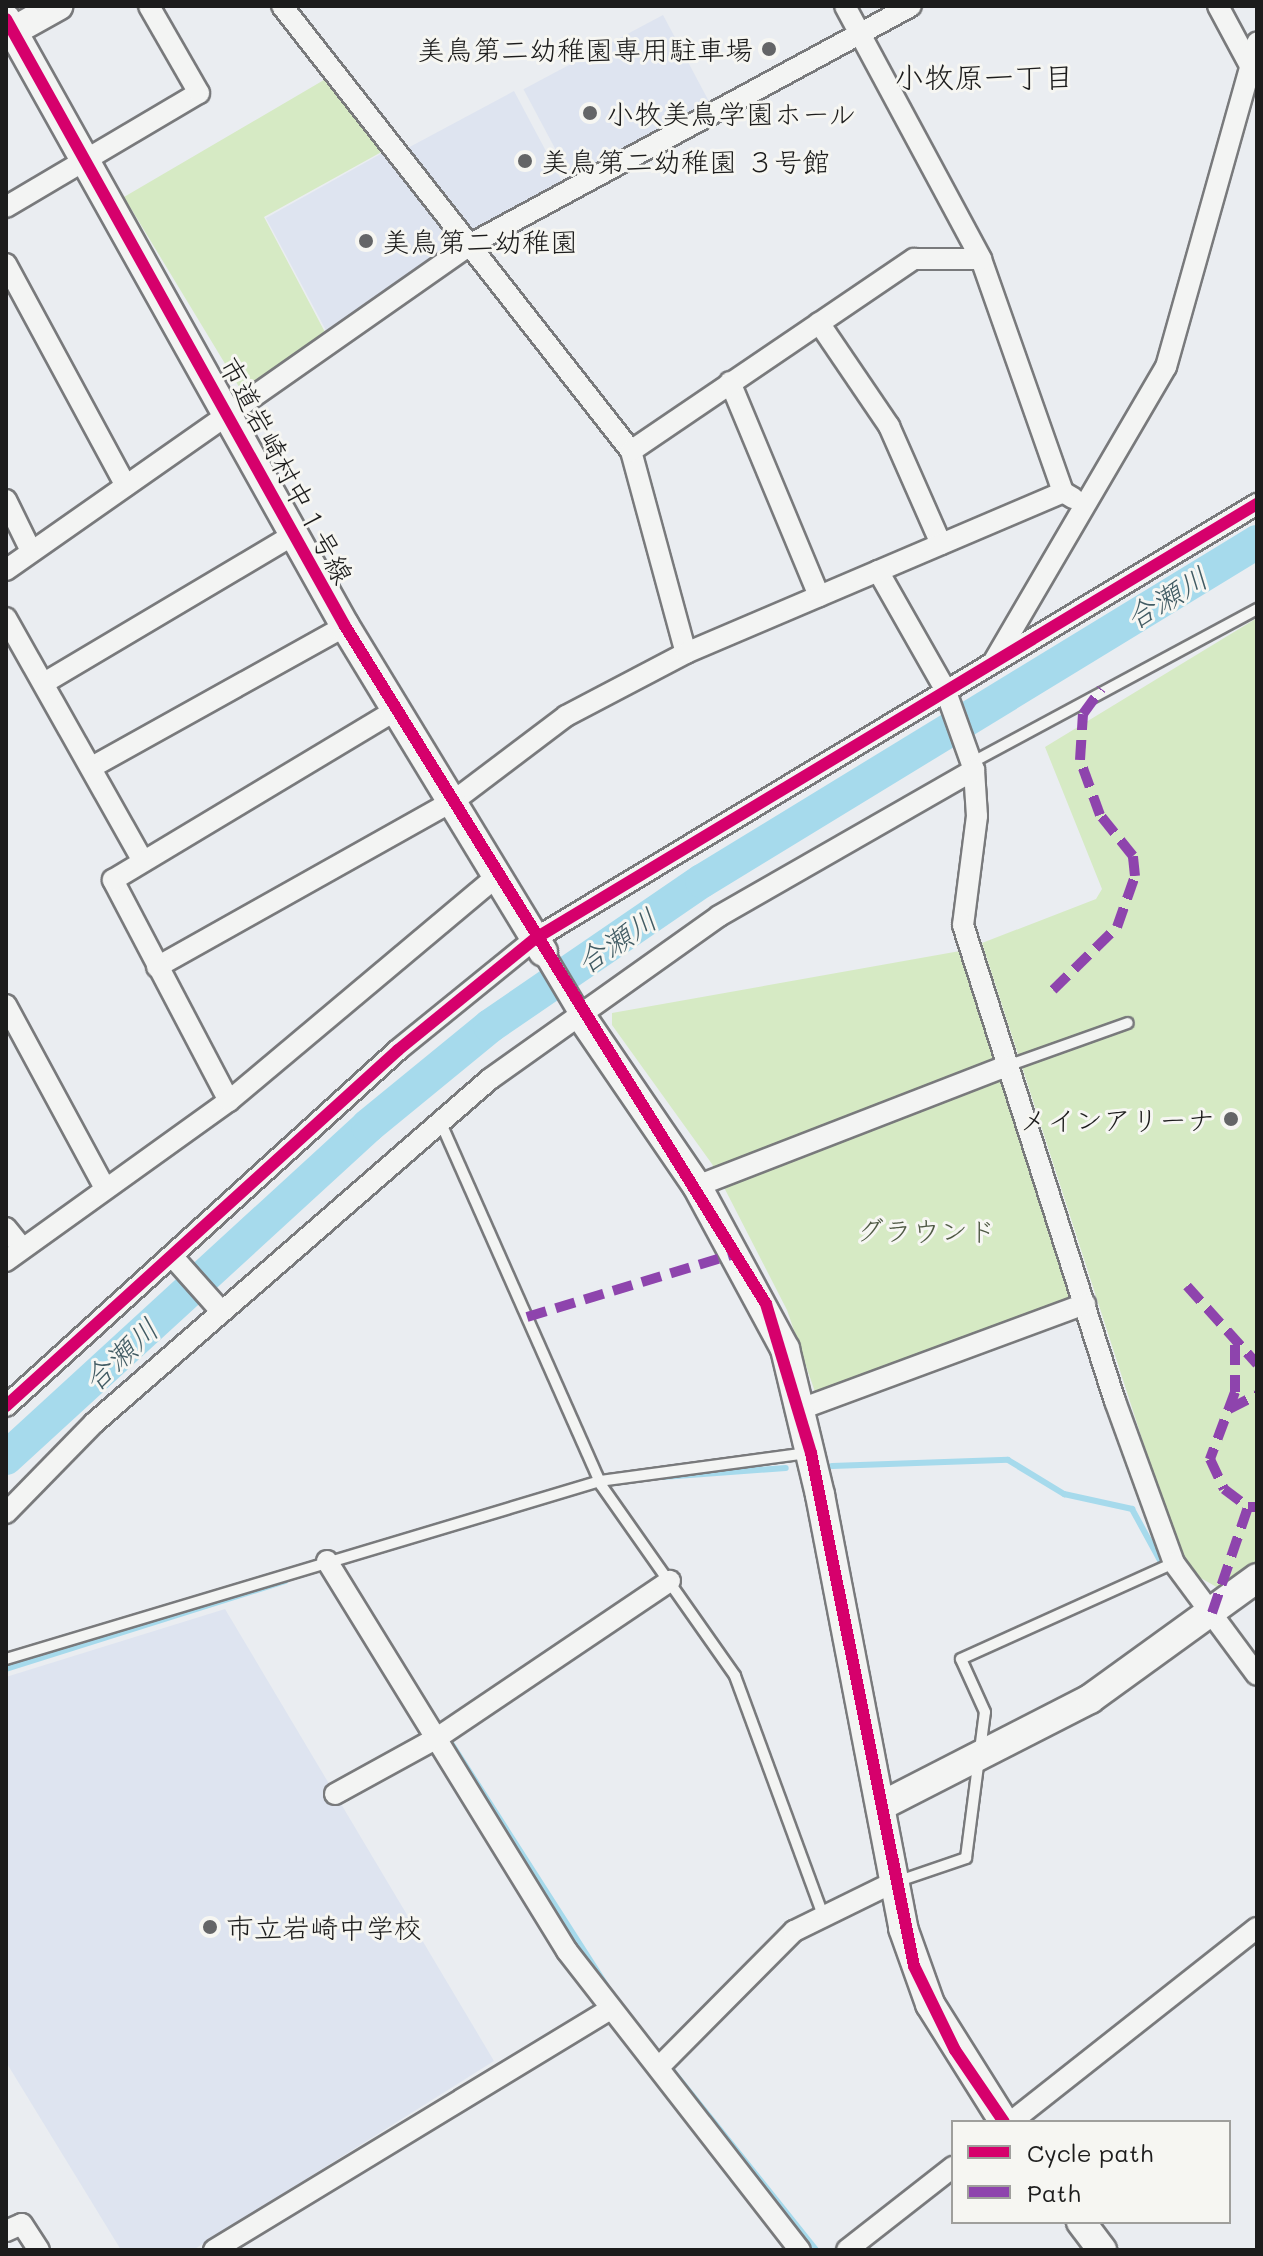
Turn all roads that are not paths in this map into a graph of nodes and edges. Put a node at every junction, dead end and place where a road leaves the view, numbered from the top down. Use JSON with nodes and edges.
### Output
{"nodes":[{"id":1,"x":58,"y":6,"type":"edge"},
{"id":2,"x":149,"y":6,"type":"edge"},
{"id":3,"x":282,"y":6,"type":"edge"},
{"id":4,"x":845,"y":6,"type":"edge"},
{"id":5,"x":911,"y":6,"type":"edge"},
{"id":6,"x":1218,"y":6,"type":"edge"},
{"id":7,"x":9,"y":28,"type":"edge"},
{"id":8,"x":859,"y":33,"type":"junction"},
{"id":9,"x":1257,"y":43,"type":"edge"},
{"id":10,"x":1254,"y":72,"type":"edge"},
{"id":11,"x":86,"y":161,"type":"junction"},
{"id":12,"x":6,"y":207,"type":"edge"},
{"id":13,"x":471,"y":244,"type":"junction"},
{"id":14,"x":981,"y":259,"type":"junction"},
{"id":15,"x":6,"y":264,"type":"edge"},
{"id":16,"x":819,"y":323,"type":"junction"},
{"id":17,"x":730,"y":382,"type":"junction"},
{"id":18,"x":232,"y":414,"type":"junction"},
{"id":19,"x":631,"y":451,"type":"junction"},
{"id":20,"x":126,"y":486,"type":"junction"},
{"id":21,"x":1063,"y":492,"type":"junction"},
{"id":22,"x":6,"y":500,"type":"edge"},
{"id":23,"x":1257,"y":504,"type":"edge"},
{"id":24,"x":1086,"y":506,"type":"junction"},
{"id":25,"x":293,"y":535,"type":"junction"},
{"id":26,"x":941,"y":544,"type":"junction"},
{"id":27,"x":31,"y":551,"type":"junction"},
{"id":28,"x":6,"y":570,"type":"edge"},
{"id":29,"x":878,"y":571,"type":"junction"},
{"id":30,"x":819,"y":596,"type":"junction"},
{"id":31,"x":1257,"y":609,"type":"edge"},
{"id":32,"x":6,"y":618,"type":"edge"},
{"id":33,"x":345,"y":626,"type":"junction"},
{"id":34,"x":686,"y":653,"type":"junction"},
{"id":35,"x":992,"y":665,"type":"junction"},
{"id":36,"x":44,"y":683,"type":"junction"},
{"id":37,"x":945,"y":689,"type":"junction"},
{"id":38,"x":396,"y":710,"type":"junction"},
{"id":39,"x":972,"y":766,"type":"junction"},
{"id":40,"x":92,"y":767,"type":"junction"},
{"id":41,"x":455,"y":800,"type":"junction"},
{"id":42,"x":143,"y":861,"type":"junction"},
{"id":43,"x":496,"y":877,"type":"junction"},
{"id":44,"x":540,"y":945,"type":"junction"},
{"id":45,"x":157,"y":967,"type":"junction"},
{"id":46,"x":6,"y":1005,"type":"edge"},
{"id":47,"x":581,"y":1016,"type":"junction"},
{"id":48,"x":1128,"y":1023,"type":"dead end"},
{"id":49,"x":1007,"y":1066,"type":"junction"},
{"id":50,"x":229,"y":1101,"type":"junction"},
{"id":51,"x":439,"y":1118,"type":"junction"},
{"id":52,"x":104,"y":1186,"type":"junction"},
{"id":53,"x":697,"y":1186,"type":"junction"},
{"id":54,"x":6,"y":1228,"type":"edge"},
{"id":55,"x":14,"y":1254,"type":"edge"},
{"id":56,"x":172,"y":1256,"type":"junction"},
{"id":57,"x":1085,"y":1304,"type":"junction"},
{"id":58,"x":221,"y":1311,"type":"junction"},
{"id":59,"x":6,"y":1406,"type":"edge"},
{"id":60,"x":801,"y":1409,"type":"junction"},
{"id":61,"x":811,"y":1453,"type":"junction"},
{"id":62,"x":600,"y":1481,"type":"junction"},
{"id":63,"x":6,"y":1513,"type":"edge"},
{"id":64,"x":327,"y":1561,"type":"junction"},
{"id":65,"x":1174,"y":1563,"type":"junction"},
{"id":66,"x":1257,"y":1578,"type":"edge"},
{"id":67,"x":670,"y":1581,"type":"junction"},
{"id":68,"x":1212,"y":1613,"type":"junction"},
{"id":69,"x":6,"y":1659,"type":"edge"},
{"id":70,"x":1257,"y":1675,"type":"edge"},
{"id":71,"x":444,"y":1733,"type":"junction"},
{"id":72,"x":976,"y":1756,"type":"junction"},
{"id":73,"x":335,"y":1794,"type":"dead end"},
{"id":74,"x":881,"y":1806,"type":"junction"},
{"id":75,"x":894,"y":1882,"type":"junction"},
{"id":76,"x":823,"y":1915,"type":"junction"},
{"id":77,"x":1257,"y":1928,"type":"edge"},
{"id":78,"x":611,"y":2009,"type":"junction"},
{"id":79,"x":659,"y":2067,"type":"junction"},
{"id":80,"x":1003,"y":2120,"type":"edge"},
{"id":81,"x":1014,"y":2120,"type":"edge"},
{"id":82,"x":951,"y":2169,"type":"edge"},
{"id":83,"x":1082,"y":2224,"type":"edge"},
{"id":84,"x":6,"y":2231,"type":"edge"},
{"id":85,"x":39,"y":2250,"type":"edge"},
{"id":86,"x":214,"y":2250,"type":"edge"},
{"id":87,"x":800,"y":2250,"type":"edge"},
{"id":88,"x":847,"y":2250,"type":"edge"},
{"id":89,"x":1102,"y":2250,"type":"edge"}],
"edges":[{"from":1,"to":7,"type":"street"},
{"from":2,"to":11,"type":"street"},
{"from":3,"to":13,"type":"street"},
{"from":4,"to":8,"type":"street"},
{"from":5,"to":8,"type":"street"},
{"from":6,"to":10,"type":"street"},
{"from":7,"to":11,"type":"street","name":"市道岩崎村中１号線"},
{"from":8,"to":13,"type":"street"},
{"from":8,"to":14,"type":"street"},
{"from":9,"to":10,"type":"street"},
{"from":10,"to":24,"type":"street"},
{"from":11,"to":12,"type":"street"},
{"from":11,"to":18,"type":"street","name":"市道岩崎村中１号線"},
{"from":13,"to":18,"type":"street"},
{"from":13,"to":19,"type":"street"},
{"from":14,"to":16,"type":"street"},
{"from":14,"to":21,"type":"street"},
{"from":15,"to":20,"type":"street"},
{"from":16,"to":17,"type":"street"},
{"from":16,"to":26,"type":"street"},
{"from":17,"to":19,"type":"street"},
{"from":17,"to":30,"type":"street"},
{"from":18,"to":20,"type":"street"},
{"from":18,"to":25,"type":"street","name":"市道岩崎村中１号線"},
{"from":19,"to":34,"type":"street"},
{"from":20,"to":27,"type":"street"},
{"from":21,"to":24,"type":"street"},
{"from":21,"to":26,"type":"street"},
{"from":22,"to":27,"type":"street"},
{"from":23,"to":35,"type":"street"},
{"from":24,"to":35,"type":"street"},
{"from":25,"to":33,"type":"street","name":"市道岩崎村中１号線"},
{"from":25,"to":36,"type":"street"},
{"from":26,"to":29,"type":"street"},
{"from":27,"to":28,"type":"street"},
{"from":29,"to":30,"type":"street"},
{"from":29,"to":37,"type":"street"},
{"from":30,"to":34,"type":"street"},
{"from":31,"to":39,"type":"lane"},
{"from":32,"to":36,"type":"street"},
{"from":33,"to":38,"type":"street","name":"市道岩崎村中１号線"},
{"from":33,"to":40,"type":"street"},
{"from":34,"to":41,"type":"street"},
{"from":35,"to":37,"type":"street"},
{"from":36,"to":40,"type":"street"},
{"from":37,"to":39,"type":"street"},
{"from":37,"to":44,"type":"street"},
{"from":38,"to":41,"type":"street","name":"市道岩崎村中１号線"},
{"from":38,"to":42,"type":"street"},
{"from":39,"to":47,"type":"street"},
{"from":39,"to":49,"type":"street"},
{"from":40,"to":42,"type":"street"},
{"from":41,"to":43,"type":"street","name":"市道岩崎村中１号線"},
{"from":41,"to":45,"type":"street"},
{"from":42,"to":45,"type":"street"},
{"from":43,"to":44,"type":"street","name":"市道岩崎村中１号線"},
{"from":43,"to":50,"type":"street"},
{"from":44,"to":47,"type":"street"},
{"from":44,"to":56,"type":"street"},
{"from":45,"to":50,"type":"street"},
{"from":46,"to":52,"type":"street"},
{"from":47,"to":51,"type":"street"},
{"from":47,"to":53,"type":"street"},
{"from":48,"to":49,"type":"lane"},
{"from":49,"to":53,"type":"street"},
{"from":49,"to":57,"type":"street"},
{"from":50,"to":52,"type":"street"},
{"from":51,"to":58,"type":"street"},
{"from":51,"to":62,"type":"lane"},
{"from":52,"to":55,"type":"street"},
{"from":53,"to":60,"type":"street"},
{"from":54,"to":55,"type":"street"},
{"from":56,"to":58,"type":"street"},
{"from":56,"to":59,"type":"street"},
{"from":57,"to":60,"type":"street"},
{"from":57,"to":65,"type":"street"},
{"from":58,"to":63,"type":"street"},
{"from":60,"to":61,"type":"street"},
{"from":61,"to":62,"type":"lane"},
{"from":61,"to":74,"type":"street"},
{"from":62,"to":64,"type":"lane"},
{"from":62,"to":67,"type":"lane"},
{"from":64,"to":69,"type":"lane"},
{"from":64,"to":71,"type":"street"},
{"from":65,"to":68,"type":"street"},
{"from":65,"to":72,"type":"lane"},
{"from":66,"to":68,"type":"street"},
{"from":67,"to":71,"type":"street"},
{"from":67,"to":76,"type":"lane"},
{"from":68,"to":70,"type":"street"},
{"from":68,"to":72,"type":"street"},
{"from":71,"to":73,"type":"street"},
{"from":71,"to":78,"type":"street"},
{"from":72,"to":74,"type":"street"},
{"from":72,"to":75,"type":"lane"},
{"from":74,"to":75,"type":"street"},
{"from":75,"to":76,"type":"street"},
{"from":75,"to":80,"type":"street"},
{"from":76,"to":79,"type":"street"},
{"from":77,"to":81,"type":"street"},
{"from":78,"to":79,"type":"street"},
{"from":78,"to":86,"type":"street"},
{"from":79,"to":87,"type":"street"},
{"from":82,"to":88,"type":"street"},
{"from":83,"to":89,"type":"street"},
{"from":84,"to":85,"type":"street"}]}
